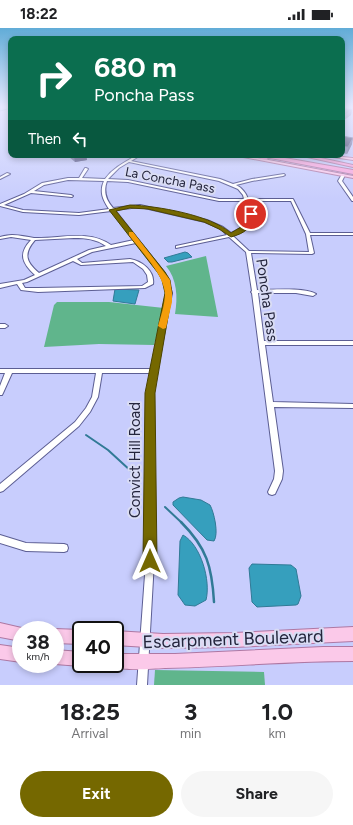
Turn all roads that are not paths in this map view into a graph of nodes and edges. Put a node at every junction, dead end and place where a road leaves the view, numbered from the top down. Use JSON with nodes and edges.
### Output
{"nodes":[{"id":1,"x":134,"y":158,"type":"edge"},
{"id":2,"x":251,"y":158,"type":"edge"},
{"id":3,"x":256,"y":158,"type":"edge"},
{"id":4,"x":260,"y":158,"type":"edge"},
{"id":5,"x":274,"y":158,"type":"edge"},
{"id":6,"x":307,"y":158,"type":"edge"},
{"id":7,"x":314,"y":158,"type":"edge"},
{"id":8,"x":342,"y":158,"type":"edge"},
{"id":9,"x":270,"y":160,"type":"junction"},
{"id":10,"x":353,"y":160,"type":"edge"},
{"id":11,"x":128,"y":162,"type":"junction"},
{"id":12,"x":353,"y":166,"type":"edge"},
{"id":13,"x":86,"y":169,"type":"dead end"},
{"id":14,"x":8,"y":174,"type":"dead end"},
{"id":15,"x":283,"y":175,"type":"dead end"},
{"id":16,"x":353,"y":175,"type":"edge"},
{"id":17,"x":343,"y":176,"type":"junction"},
{"id":18,"x":0,"y":178,"type":"edge"},
{"id":19,"x":80,"y":179,"type":"junction"},
{"id":20,"x":106,"y":180,"type":"junction"},
{"id":21,"x":233,"y":185,"type":"junction"},
{"id":22,"x":31,"y":192,"type":"junction"},
{"id":23,"x":71,"y":196,"type":"dead end"},
{"id":24,"x":247,"y":200,"type":"junction"},
{"id":25,"x":353,"y":200,"type":"edge"},
{"id":26,"x":0,"y":205,"type":"edge"},
{"id":27,"x":112,"y":210,"type":"junction"},
{"id":28,"x":308,"y":234,"type":"junction"},
{"id":29,"x":353,"y":234,"type":"edge"},
{"id":30,"x":231,"y":235,"type":"junction"},
{"id":31,"x":0,"y":238,"type":"edge"},
{"id":32,"x":34,"y":239,"type":"junction"},
{"id":33,"x":137,"y":241,"type":"junction"},
{"id":34,"x":107,"y":247,"type":"junction"},
{"id":35,"x":178,"y":247,"type":"dead end"},
{"id":36,"x":248,"y":252,"type":"junction"},
{"id":37,"x":73,"y":259,"type":"junction"},
{"id":38,"x":38,"y":275,"type":"junction"},
{"id":39,"x":18,"y":283,"type":"junction"},
{"id":40,"x":0,"y":286,"type":"edge"},
{"id":41,"x":254,"y":292,"type":"junction"},
{"id":42,"x":313,"y":294,"type":"dead end"},
{"id":43,"x":261,"y":342,"type":"junction"},
{"id":44,"x":353,"y":343,"type":"edge"},
{"id":45,"x":0,"y":371,"type":"edge"},
{"id":46,"x":153,"y":371,"type":"junction"},
{"id":47,"x":9,"y":372,"type":"junction"},
{"id":48,"x":99,"y":372,"type":"junction"},
{"id":49,"x":0,"y":393,"type":"edge"},
{"id":50,"x":270,"y":404,"type":"junction"},
{"id":51,"x":353,"y":406,"type":"edge"},
{"id":52,"x":0,"y":489,"type":"edge"},
{"id":53,"x":272,"y":492,"type":"dead end"},
{"id":54,"x":0,"y":539,"type":"edge"},
{"id":55,"x":64,"y":548,"type":"dead end"},
{"id":56,"x":0,"y":630,"type":"edge"},
{"id":57,"x":12,"y":632,"type":"edge"},
{"id":58,"x":353,"y":634,"type":"edge"},
{"id":59,"x":124,"y":639,"type":"edge"},
{"id":60,"x":146,"y":640,"type":"junction"},
{"id":61,"x":0,"y":652,"type":"edge"},
{"id":62,"x":12,"y":654,"type":"edge"},
{"id":63,"x":353,"y":654,"type":"edge"},
{"id":64,"x":124,"y":661,"type":"edge"},
{"id":65,"x":145,"y":662,"type":"junction"},
{"id":66,"x":142,"y":685,"type":"edge"}],
"edges":[{"from":1,"to":11,"type":"street"},
{"from":2,"to":17,"type":"main road"},
{"from":3,"to":9,"type":"main road"},
{"from":4,"to":9,"type":"highway"},
{"from":5,"to":16,"type":"highway"},
{"from":6,"to":12,"type":"highway"},
{"from":7,"to":12,"type":"highway"},
{"from":8,"to":10,"type":"main road"},
{"from":9,"to":16,"type":"main road"},
{"from":11,"to":20,"type":"street"},
{"from":11,"to":21,"type":"street"},
{"from":13,"to":19,"type":"street"},
{"from":14,"to":18,"type":"street"},
{"from":15,"to":21,"type":"street"},
{"from":16,"to":17,"type":"main road"},
{"from":17,"to":25,"type":"street"},
{"from":19,"to":20,"type":"street","name":"La Concha Pass"},
{"from":19,"to":22,"type":"street","name":"La Concha Pass"},
{"from":20,"to":24,"type":"street","name":"La Concha Pass"},
{"from":20,"to":27,"type":"street","name":"Convict Hill Road"},
{"from":21,"to":24,"type":"street"},
{"from":22,"to":23,"type":"street"},
{"from":22,"to":26,"type":"street","name":"La Concha Pass"},
{"from":24,"to":28,"type":"street","name":"La Concha Pass"},
{"from":24,"to":30,"type":"street"},
{"from":26,"to":27,"type":"street","name":"Poncha Pass"},
{"from":27,"to":30,"type":"street","name":"Poncha Pass"},
{"from":27,"to":33,"type":"street","name":"Convict Hill Road"},
{"from":28,"to":29,"type":"street"},
{"from":28,"to":36,"type":"street","name":"La Concha Pass"},
{"from":30,"to":35,"type":"street"},
{"from":30,"to":36,"type":"street","name":"Poncha Pass"},
{"from":31,"to":32,"type":"street"},
{"from":32,"to":34,"type":"street"},
{"from":32,"to":38,"type":"street"},
{"from":33,"to":34,"type":"street"},
{"from":33,"to":46,"type":"street","name":"Convict Hill Road"},
{"from":34,"to":37,"type":"street"},
{"from":36,"to":41,"type":"street","name":"Poncha Pass"},
{"from":37,"to":38,"type":"street"},
{"from":37,"to":39,"type":"street"},
{"from":38,"to":39,"type":"street"},
{"from":39,"to":40,"type":"street"},
{"from":41,"to":42,"type":"street"},
{"from":41,"to":43,"type":"street","name":"Poncha Pass"},
{"from":43,"to":44,"type":"street"},
{"from":43,"to":50,"type":"street","name":"Poncha Pass"},
{"from":45,"to":47,"type":"street"},
{"from":46,"to":48,"type":"street"},
{"from":46,"to":60,"type":"street","name":"Convict Hill Road"},
{"from":47,"to":48,"type":"street"},
{"from":47,"to":49,"type":"street"},
{"from":48,"to":52,"type":"street"},
{"from":50,"to":51,"type":"street"},
{"from":50,"to":53,"type":"street","name":"Poncha Pass"},
{"from":54,"to":55,"type":"street"},
{"from":56,"to":57,"type":"main road"},
{"from":58,"to":60,"type":"main road","name":"Escarpment Boulevard"},
{"from":59,"to":60,"type":"main road","name":"Escarpment Boulevard"},
{"from":60,"to":65,"type":"street","name":"Convict Hill Road"},
{"from":61,"to":62,"type":"main road"},
{"from":63,"to":65,"type":"main road","name":"Escarpment Boulevard"},
{"from":64,"to":65,"type":"main road","name":"Escarpment Boulevard"},
{"from":65,"to":66,"type":"street","name":"Convict Hill Road"}]}
